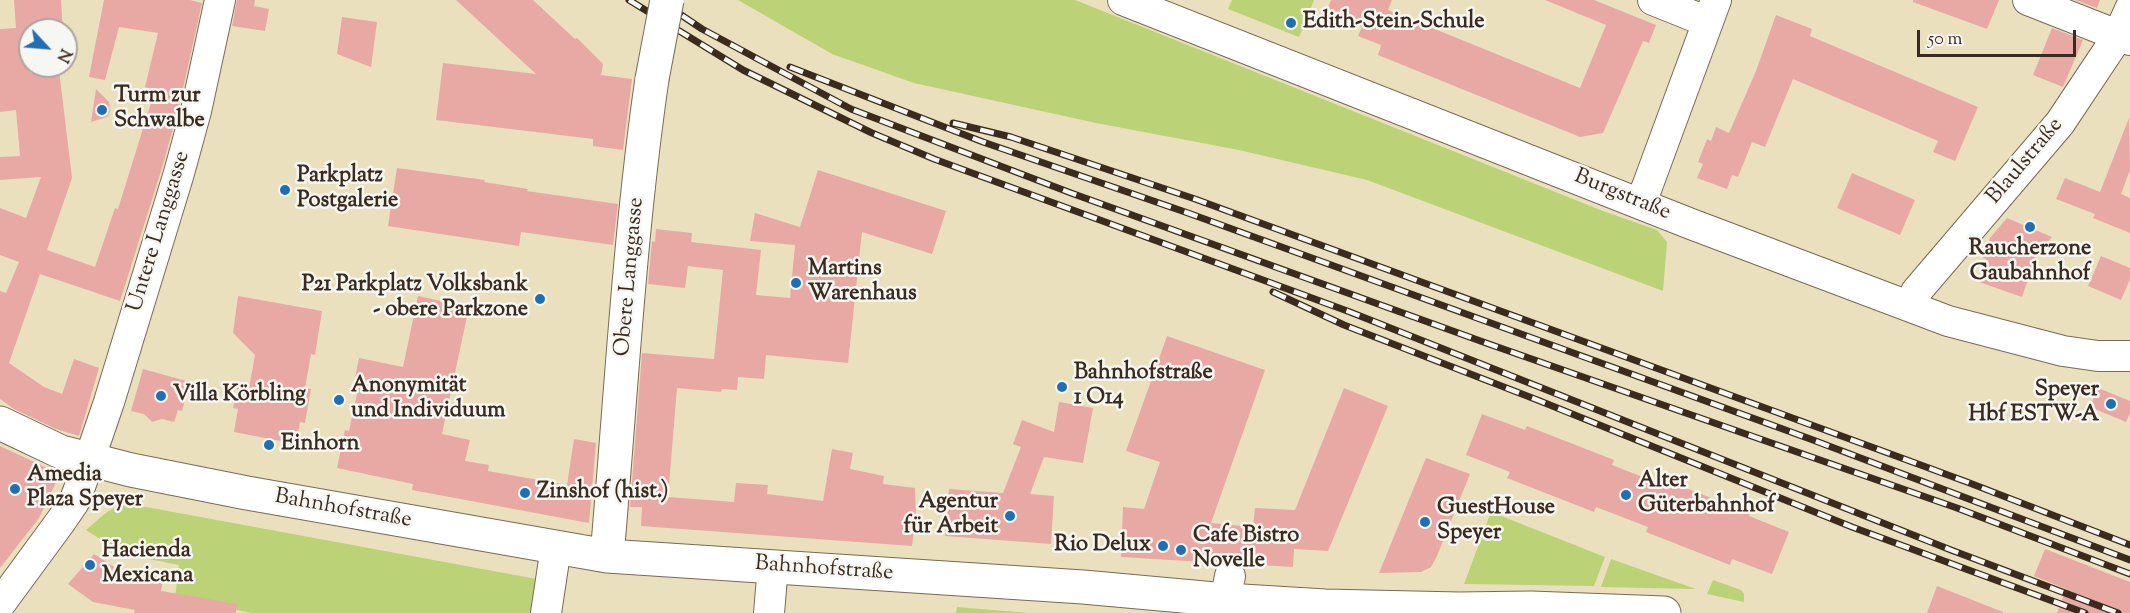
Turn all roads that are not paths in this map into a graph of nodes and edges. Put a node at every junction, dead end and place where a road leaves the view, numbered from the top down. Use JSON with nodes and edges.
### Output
{"nodes":[{"id":1,"x":220,"y":0,"type":"edge"},
{"id":2,"x":667,"y":0,"type":"edge"},
{"id":3,"x":1124,"y":0,"type":"edge"},
{"id":4,"x":1653,"y":0,"type":"edge"},
{"id":5,"x":2028,"y":0,"type":"edge"},
{"id":6,"x":1712,"y":11,"type":"edge"},
{"id":7,"x":2126,"y":28,"type":"edge"},
{"id":8,"x":1640,"y":203,"type":"junction"},
{"id":9,"x":1909,"y":306,"type":"junction"},
{"id":10,"x":2130,"y":356,"type":"edge"},
{"id":11,"x":0,"y":423,"type":"edge"},
{"id":12,"x":90,"y":461,"type":"junction"},
{"id":13,"x":556,"y":547,"type":"junction"},
{"id":14,"x":607,"y":556,"type":"junction"},
{"id":15,"x":773,"y":566,"type":"junction"},
{"id":16,"x":1226,"y":597,"type":"edge"},
{"id":17,"x":0,"y":604,"type":"edge"},
{"id":18,"x":1447,"y":611,"type":"edge"},
{"id":19,"x":546,"y":613,"type":"edge"},
{"id":20,"x":769,"y":613,"type":"edge"},
{"id":21,"x":1664,"y":613,"type":"edge"}],
"edges":[{"from":1,"to":12,"type":"street","name":"Untere Langgasse"},
{"from":2,"to":14,"type":"main road","name":"Obere Langgasse","bridge":true},
{"from":3,"to":8,"type":"street","name":"Burgstraße"},
{"from":4,"to":6,"type":"street"},
{"from":5,"to":7,"type":"street"},
{"from":6,"to":8,"type":"street"},
{"from":7,"to":9,"type":"street","name":"Blaulstraße"},
{"from":8,"to":9,"type":"street","name":"Burgstraße"},
{"from":9,"to":10,"type":"street","name":"Burgstraße"},
{"from":11,"to":12,"type":"main road","name":"Bahnhofstraße"},
{"from":12,"to":13,"type":"main road","name":"Bahnhofstraße"},
{"from":12,"to":17,"type":"street","name":"Untere Langgasse"},
{"from":13,"to":14,"type":"main road","name":"Bahnhofstraße"},
{"from":13,"to":19,"type":"street"},
{"from":14,"to":15,"type":"main road","name":"Bahnhofstraße"},
{"from":15,"to":16,"type":"main road","name":"Bahnhofstraße"},
{"from":15,"to":20,"type":"street"},
{"from":16,"to":18,"type":"main road","name":"Bahnhofstraße"},
{"from":18,"to":21,"type":"main road","name":"Bahnhofstraße"}]}
